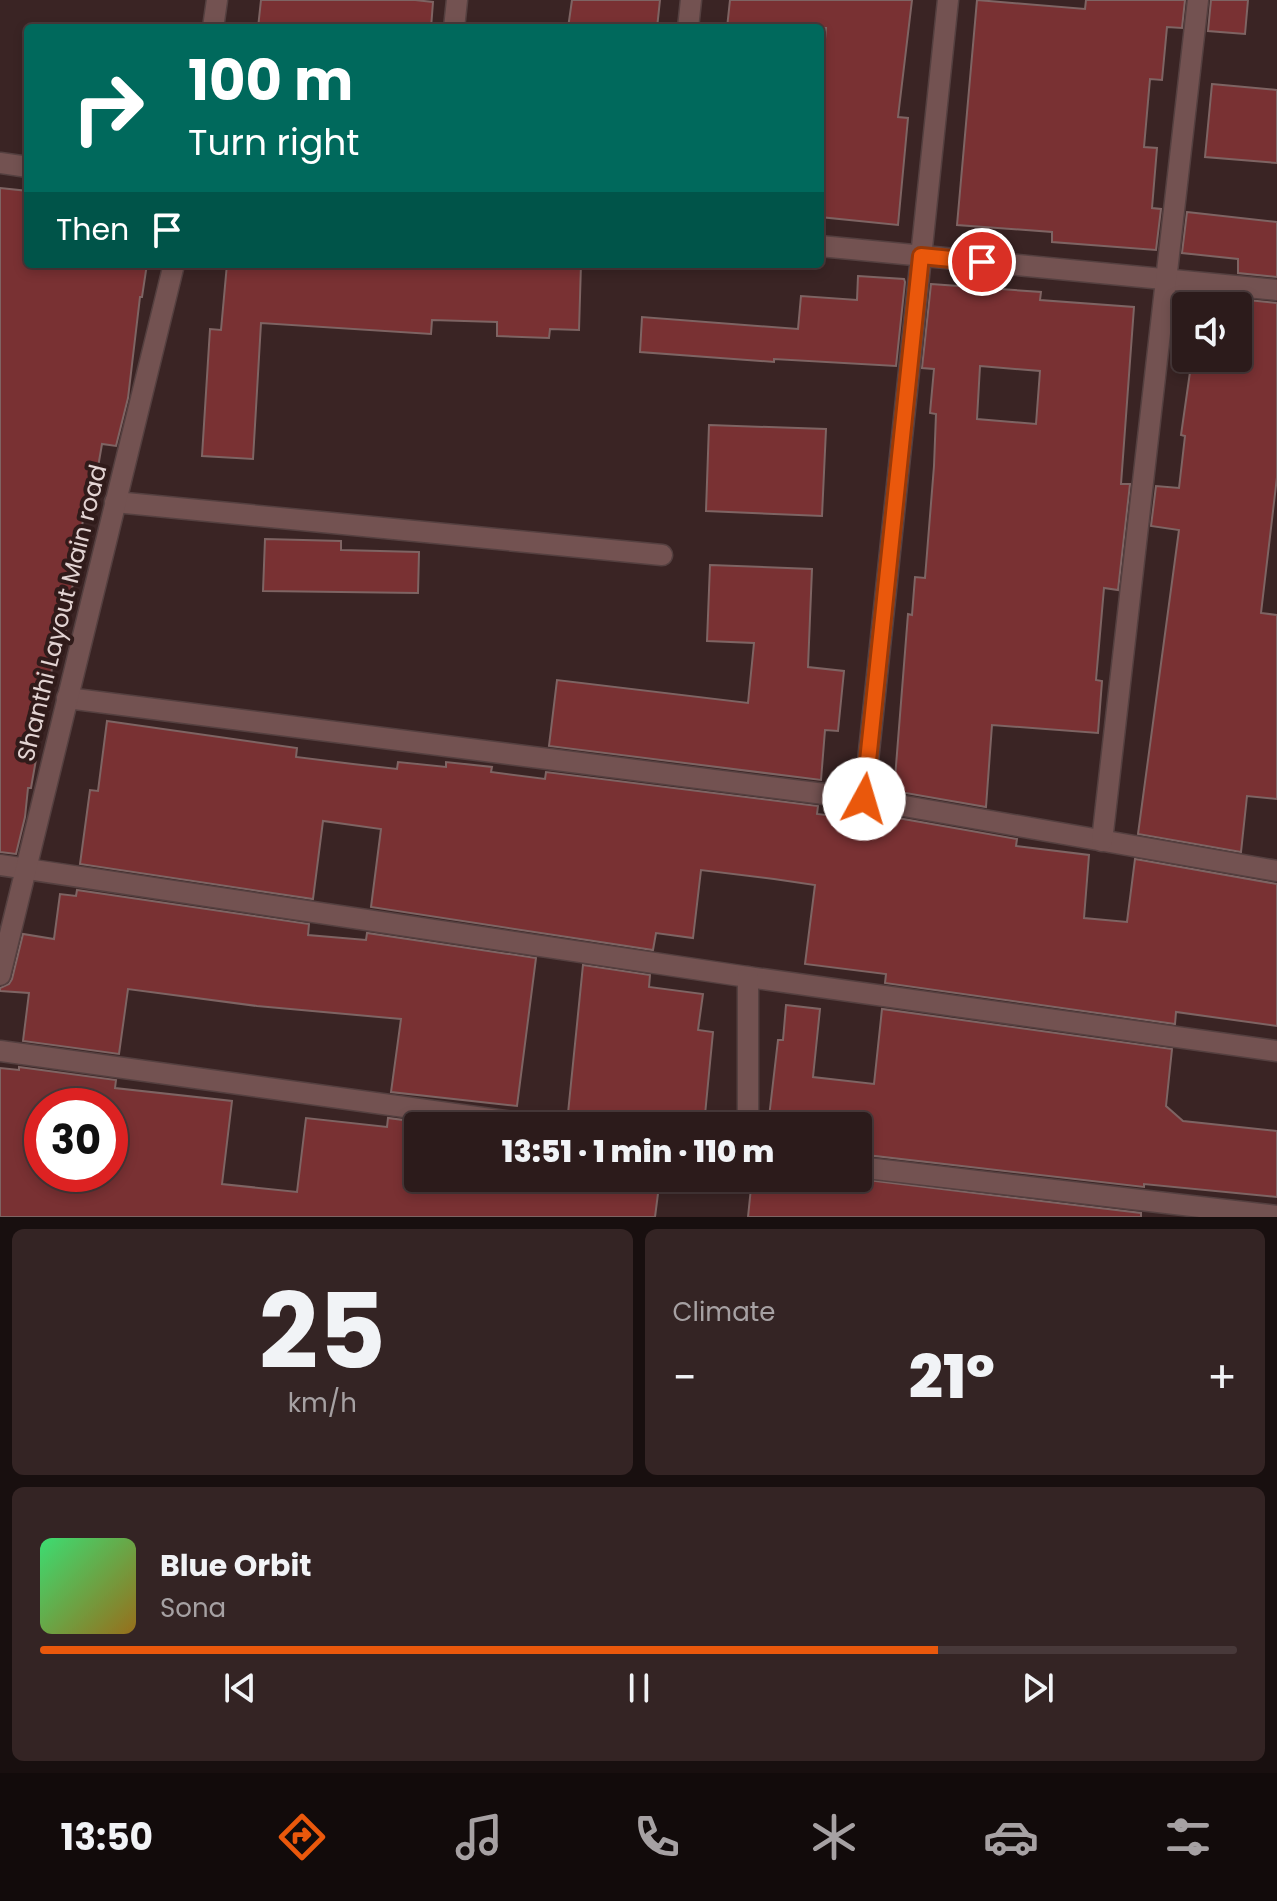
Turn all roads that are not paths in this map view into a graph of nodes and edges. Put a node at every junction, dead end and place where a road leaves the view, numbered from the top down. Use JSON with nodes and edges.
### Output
{"nodes":[{"id":1,"x":217,"y":0,"type":"edge"},
{"id":2,"x":457,"y":0,"type":"edge"},
{"id":3,"x":691,"y":0,"type":"edge"},
{"id":4,"x":948,"y":0,"type":"edge"},
{"id":5,"x":1198,"y":0,"type":"edge"},
{"id":6,"x":214,"y":24,"type":"edge"},
{"id":7,"x":454,"y":24,"type":"edge"},
{"id":8,"x":688,"y":24,"type":"edge"},
{"id":9,"x":0,"y":163,"type":"edge"},
{"id":10,"x":24,"y":166,"type":"edge"},
{"id":11,"x":824,"y":246,"type":"edge"},
{"id":12,"x":921,"y":256,"type":"junction"},
{"id":13,"x":173,"y":268,"type":"edge"},
{"id":14,"x":1165,"y":279,"type":"junction"},
{"id":15,"x":1277,"y":290,"type":"edge"},
{"id":16,"x":115,"y":502,"type":"junction"},
{"id":17,"x":662,"y":555,"type":"dead end"},
{"id":18,"x":67,"y":698,"type":"junction"},
{"id":19,"x":864,"y":799,"type":"junction"},
{"id":20,"x":1102,"y":841,"type":"junction"},
{"id":21,"x":0,"y":865,"type":"edge"},
{"id":22,"x":27,"y":869,"type":"junction"},
{"id":23,"x":1277,"y":871,"type":"edge"},
{"id":24,"x":0,"y":975,"type":"edge"},
{"id":25,"x":748,"y":977,"type":"junction"},
{"id":26,"x":0,"y":1051,"type":"edge"},
{"id":27,"x":1277,"y":1051,"type":"edge"},
{"id":28,"x":441,"y":1112,"type":"edge"},
{"id":29,"x":748,"y":1112,"type":"edge"},
{"id":30,"x":872,"y":1169,"type":"edge"},
{"id":31,"x":1277,"y":1216,"type":"edge"}],
"edges":[{"from":1,"to":6,"type":"street"},
{"from":2,"to":7,"type":"street"},
{"from":3,"to":8,"type":"street"},
{"from":4,"to":12,"type":"street"},
{"from":5,"to":14,"type":"street"},
{"from":9,"to":10,"type":"street"},
{"from":11,"to":12,"type":"street"},
{"from":12,"to":14,"type":"street"},
{"from":12,"to":19,"type":"street"},
{"from":13,"to":16,"type":"street","name":"Shanthi Layout Main road"},
{"from":14,"to":15,"type":"street"},
{"from":14,"to":20,"type":"street"},
{"from":16,"to":17,"type":"street"},
{"from":16,"to":18,"type":"street","name":"Shanthi Layout Main road"},
{"from":18,"to":19,"type":"street"},
{"from":18,"to":22,"type":"street","name":"Shanthi Layout Main road"},
{"from":19,"to":20,"type":"street"},
{"from":20,"to":23,"type":"street"},
{"from":21,"to":22,"type":"street"},
{"from":22,"to":24,"type":"street","name":"Shanthi Layout Main road"},
{"from":22,"to":25,"type":"street"},
{"from":25,"to":27,"type":"street"},
{"from":25,"to":29,"type":"street"},
{"from":26,"to":28,"type":"street"},
{"from":30,"to":31,"type":"street"}]}
